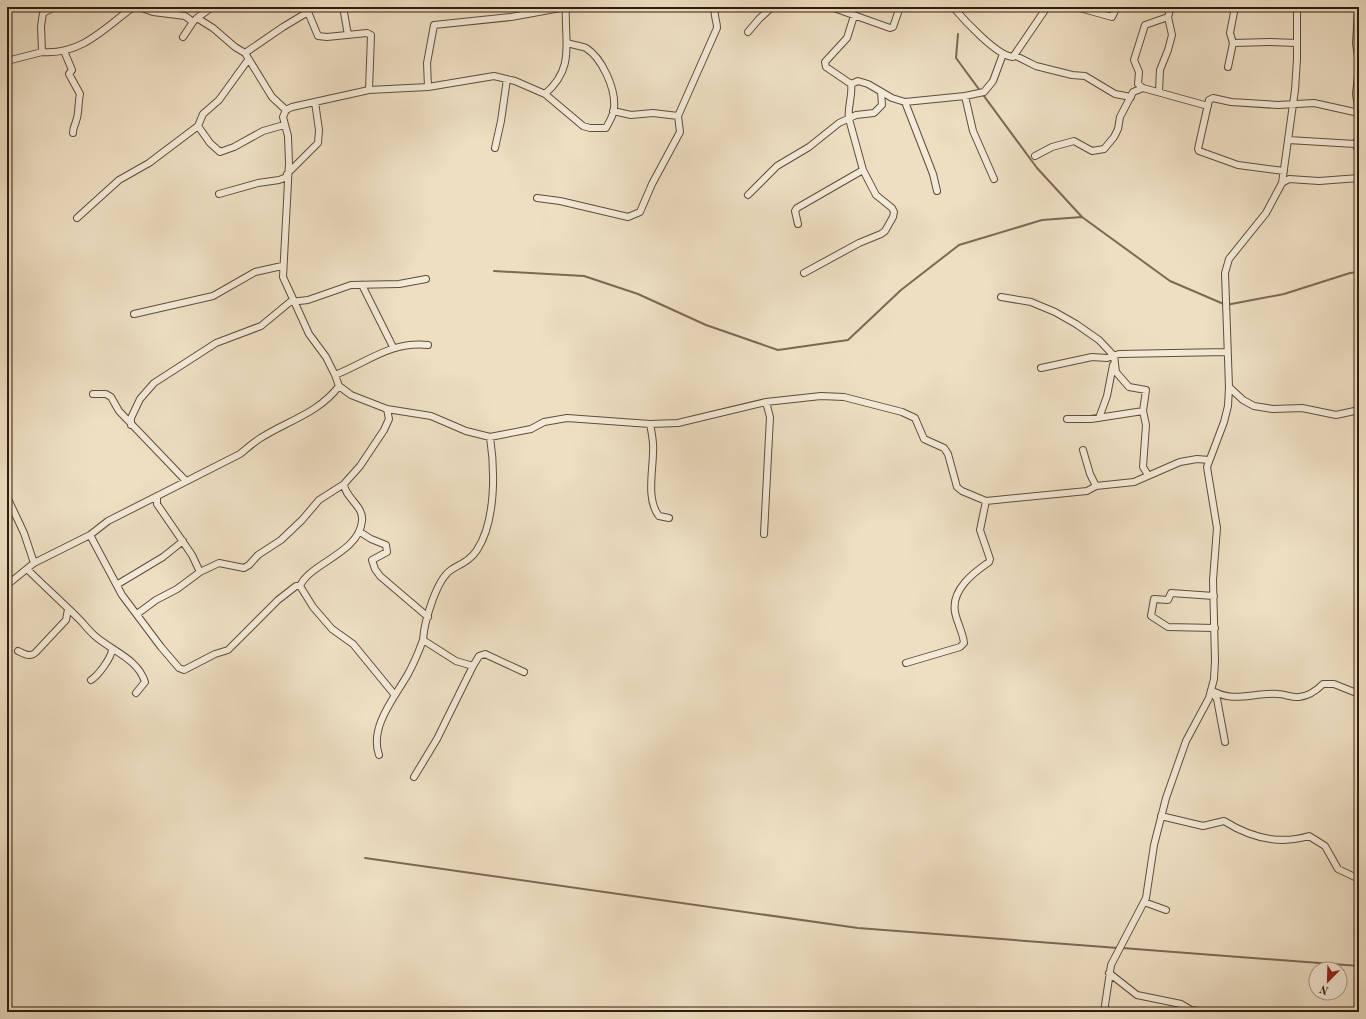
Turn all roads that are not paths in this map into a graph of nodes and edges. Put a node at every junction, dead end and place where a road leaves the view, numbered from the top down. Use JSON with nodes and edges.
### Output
{"nodes":[{"id":1,"x":55,"y":7,"type":"edge"},
{"id":2,"x":133,"y":7,"type":"edge"},
{"id":3,"x":139,"y":7,"type":"edge"},
{"id":4,"x":212,"y":7,"type":"edge"},
{"id":5,"x":343,"y":7,"type":"edge"},
{"id":6,"x":566,"y":7,"type":"edge"},
{"id":7,"x":715,"y":7,"type":"edge"},
{"id":8,"x":772,"y":7,"type":"edge"},
{"id":9,"x":832,"y":7,"type":"edge"},
{"id":10,"x":953,"y":7,"type":"edge"},
{"id":11,"x":1047,"y":7,"type":"edge"},
{"id":12,"x":1076,"y":7,"type":"edge"},
{"id":13,"x":1117,"y":7,"type":"edge"},
{"id":14,"x":1171,"y":7,"type":"edge"},
{"id":15,"x":1235,"y":7,"type":"edge"},
{"id":16,"x":1297,"y":7,"type":"edge"},
{"id":17,"x":1330,"y":7,"type":"edge"},
{"id":18,"x":1346,"y":7,"type":"edge"},
{"id":19,"x":899,"y":8,"type":"edge"},
{"id":20,"x":308,"y":10,"type":"edge"},
{"id":21,"x":1358,"y":10,"type":"edge"},
{"id":22,"x":854,"y":16,"type":"junction"},
{"id":23,"x":1168,"y":16,"type":"junction"},
{"id":24,"x":195,"y":20,"type":"junction"},
{"id":25,"x":748,"y":32,"type":"dead end"},
{"id":26,"x":348,"y":35,"type":"junction"},
{"id":27,"x":183,"y":37,"type":"dead end"},
{"id":28,"x":568,"y":43,"type":"junction"},
{"id":29,"x":1233,"y":43,"type":"junction"},
{"id":30,"x":1297,"y":43,"type":"junction"},
{"id":31,"x":64,"y":51,"type":"junction"},
{"id":32,"x":42,"y":52,"type":"junction"},
{"id":33,"x":245,"y":53,"type":"junction"},
{"id":34,"x":1003,"y":54,"type":"junction"},
{"id":35,"x":1014,"y":55,"type":"junction"},
{"id":36,"x":248,"y":60,"type":"junction"},
{"id":37,"x":7,"y":61,"type":"edge"},
{"id":38,"x":1359,"y":65,"type":"edge"},
{"id":39,"x":1228,"y":67,"type":"dead end"},
{"id":40,"x":507,"y":79,"type":"junction"},
{"id":41,"x":851,"y":84,"type":"junction"},
{"id":42,"x":428,"y":87,"type":"junction"},
{"id":43,"x":1143,"y":88,"type":"junction"},
{"id":44,"x":369,"y":90,"type":"junction"},
{"id":45,"x":881,"y":92,"type":"junction"},
{"id":46,"x":1159,"y":92,"type":"junction"},
{"id":47,"x":545,"y":94,"type":"junction"},
{"id":48,"x":965,"y":96,"type":"junction"},
{"id":49,"x":1131,"y":97,"type":"junction"},
{"id":50,"x":315,"y":102,"type":"junction"},
{"id":51,"x":905,"y":102,"type":"junction"},
{"id":52,"x":1292,"y":105,"type":"junction"},
{"id":53,"x":1208,"y":106,"type":"junction"},
{"id":54,"x":286,"y":110,"type":"junction"},
{"id":55,"x":613,"y":111,"type":"junction"},
{"id":56,"x":1359,"y":113,"type":"edge"},
{"id":57,"x":678,"y":116,"type":"junction"},
{"id":58,"x":849,"y":119,"type":"junction"},
{"id":59,"x":284,"y":125,"type":"junction"},
{"id":60,"x":198,"y":126,"type":"junction"},
{"id":61,"x":73,"y":133,"type":"dead end"},
{"id":62,"x":1359,"y":138,"type":"edge"},
{"id":63,"x":1288,"y":140,"type":"junction"},
{"id":64,"x":1355,"y":144,"type":"junction"},
{"id":65,"x":495,"y":148,"type":"dead end"},
{"id":66,"x":1359,"y":151,"type":"edge"},
{"id":67,"x":1036,"y":156,"type":"dead end"},
{"id":68,"x":863,"y":170,"type":"junction"},
{"id":69,"x":1284,"y":171,"type":"junction"},
{"id":70,"x":287,"y":175,"type":"junction"},
{"id":71,"x":1358,"y":178,"type":"edge"},
{"id":72,"x":994,"y":179,"type":"dead end"},
{"id":73,"x":1282,"y":183,"type":"junction"},
{"id":74,"x":937,"y":191,"type":"dead end"},
{"id":75,"x":219,"y":194,"type":"dead end"},
{"id":76,"x":748,"y":195,"type":"dead end"},
{"id":77,"x":537,"y":198,"type":"dead end"},
{"id":78,"x":77,"y":218,"type":"dead end"},
{"id":79,"x":798,"y":224,"type":"dead end"},
{"id":80,"x":282,"y":266,"type":"junction"},
{"id":81,"x":804,"y":273,"type":"dead end"},
{"id":82,"x":426,"y":279,"type":"dead end"},
{"id":83,"x":362,"y":285,"type":"junction"},
{"id":84,"x":1001,"y":297,"type":"dead end"},
{"id":85,"x":294,"y":301,"type":"junction"},
{"id":86,"x":134,"y":314,"type":"dead end"},
{"id":87,"x":428,"y":345,"type":"dead end"},
{"id":88,"x":393,"y":347,"type":"junction"},
{"id":89,"x":1226,"y":352,"type":"junction"},
{"id":90,"x":1113,"y":359,"type":"junction"},
{"id":91,"x":1041,"y":368,"type":"dead end"},
{"id":92,"x":336,"y":374,"type":"junction"},
{"id":93,"x":339,"y":386,"type":"junction"},
{"id":94,"x":1229,"y":387,"type":"junction"},
{"id":95,"x":93,"y":394,"type":"dead end"},
{"id":96,"x":766,"y":402,"type":"junction"},
{"id":97,"x":387,"y":409,"type":"junction"},
{"id":98,"x":1359,"y":410,"type":"edge"},
{"id":99,"x":1143,"y":411,"type":"junction"},
{"id":100,"x":1099,"y":418,"type":"junction"},
{"id":101,"x":1067,"y":419,"type":"dead end"},
{"id":102,"x":650,"y":424,"type":"junction"},
{"id":103,"x":131,"y":425,"type":"junction"},
{"id":104,"x":490,"y":437,"type":"junction"},
{"id":105,"x":1083,"y":450,"type":"dead end"},
{"id":106,"x":1209,"y":460,"type":"junction"},
{"id":107,"x":1148,"y":475,"type":"junction"},
{"id":108,"x":186,"y":481,"type":"junction"},
{"id":109,"x":344,"y":484,"type":"junction"},
{"id":110,"x":1096,"y":486,"type":"junction"},
{"id":111,"x":157,"y":496,"type":"junction"},
{"id":112,"x":7,"y":497,"type":"edge"},
{"id":113,"x":986,"y":501,"type":"junction"},
{"id":114,"x":669,"y":518,"type":"dead end"},
{"id":115,"x":360,"y":532,"type":"junction"},
{"id":116,"x":764,"y":534,"type":"dead end"},
{"id":117,"x":90,"y":535,"type":"junction"},
{"id":118,"x":183,"y":541,"type":"junction"},
{"id":119,"x":34,"y":563,"type":"junction"},
{"id":120,"x":27,"y":569,"type":"junction"},
{"id":121,"x":200,"y":572,"type":"junction"},
{"id":122,"x":118,"y":584,"type":"junction"},
{"id":123,"x":7,"y":585,"type":"edge"},
{"id":124,"x":300,"y":586,"type":"junction"},
{"id":125,"x":1214,"y":596,"type":"junction"},
{"id":126,"x":68,"y":609,"type":"junction"},
{"id":127,"x":137,"y":614,"type":"junction"},
{"id":128,"x":428,"y":617,"type":"junction"},
{"id":129,"x":1215,"y":628,"type":"junction"},
{"id":130,"x":423,"y":640,"type":"junction"},
{"id":131,"x":112,"y":650,"type":"junction"},
{"id":132,"x":18,"y":651,"type":"dead end"},
{"id":133,"x":906,"y":663,"type":"dead end"},
{"id":134,"x":473,"y":666,"type":"junction"},
{"id":135,"x":524,"y":672,"type":"dead end"},
{"id":136,"x":91,"y":680,"type":"dead end"},
{"id":137,"x":1211,"y":690,"type":"junction"},
{"id":138,"x":136,"y":693,"type":"dead end"},
{"id":139,"x":394,"y":694,"type":"junction"},
{"id":140,"x":1359,"y":694,"type":"edge"},
{"id":141,"x":1225,"y":742,"type":"dead end"},
{"id":142,"x":379,"y":755,"type":"dead end"},
{"id":143,"x":414,"y":777,"type":"dead end"},
{"id":144,"x":1161,"y":816,"type":"junction"},
{"id":145,"x":1359,"y":879,"type":"edge"},
{"id":146,"x":1144,"y":902,"type":"junction"},
{"id":147,"x":1166,"y":910,"type":"dead end"},
{"id":148,"x":1109,"y":973,"type":"junction"},
{"id":149,"x":1104,"y":1012,"type":"edge"},
{"id":150,"x":1206,"y":1012,"type":"edge"}],
"edges":[{"from":1,"to":32,"type":"street"},
{"from":2,"to":31,"type":"street"},
{"from":3,"to":24,"type":"street"},
{"from":4,"to":24,"type":"street"},
{"from":5,"to":26,"type":"street"},
{"from":6,"to":28,"type":"street"},
{"from":6,"to":42,"type":"street"},
{"from":7,"to":57,"type":"street"},
{"from":8,"to":25,"type":"street"},
{"from":9,"to":22,"type":"street"},
{"from":10,"to":34,"type":"street"},
{"from":11,"to":35,"type":"street"},
{"from":12,"to":13,"type":"street"},
{"from":14,"to":23,"type":"street"},
{"from":15,"to":29,"type":"street"},
{"from":16,"to":30,"type":"street"},
{"from":17,"to":18,"type":"street"},
{"from":19,"to":22,"type":"street"},
{"from":20,"to":26,"type":"street"},
{"from":20,"to":33,"type":"street"},
{"from":21,"to":38,"type":"street"},
{"from":22,"to":41,"type":"street"},
{"from":23,"to":43,"type":"street"},
{"from":23,"to":46,"type":"street"},
{"from":24,"to":27,"type":"street"},
{"from":24,"to":33,"type":"street"},
{"from":26,"to":44,"type":"street"},
{"from":28,"to":47,"type":"street"},
{"from":28,"to":55,"type":"street"},
{"from":29,"to":30,"type":"street"},
{"from":29,"to":39,"type":"street"},
{"from":30,"to":52,"type":"street"},
{"from":31,"to":32,"type":"street"},
{"from":31,"to":61,"type":"street"},
{"from":32,"to":37,"type":"street"},
{"from":33,"to":36,"type":"street"},
{"from":34,"to":35,"type":"street"},
{"from":34,"to":48,"type":"street"},
{"from":35,"to":49,"type":"street"},
{"from":36,"to":54,"type":"street"},
{"from":36,"to":60,"type":"street"},
{"from":38,"to":56,"type":"street"},
{"from":40,"to":42,"type":"street"},
{"from":40,"to":47,"type":"street"},
{"from":40,"to":65,"type":"street"},
{"from":41,"to":45,"type":"street"},
{"from":41,"to":58,"type":"street"},
{"from":42,"to":44,"type":"street"},
{"from":43,"to":46,"type":"street"},
{"from":43,"to":49,"type":"street"},
{"from":44,"to":50,"type":"street"},
{"from":45,"to":51,"type":"street"},
{"from":45,"to":58,"type":"street"},
{"from":46,"to":53,"type":"street"},
{"from":47,"to":55,"type":"street"},
{"from":48,"to":51,"type":"street"},
{"from":48,"to":72,"type":"street"},
{"from":49,"to":67,"type":"street"},
{"from":50,"to":54,"type":"street"},
{"from":50,"to":70,"type":"street"},
{"from":51,"to":74,"type":"street"},
{"from":52,"to":53,"type":"street"},
{"from":52,"to":56,"type":"street"},
{"from":52,"to":63,"type":"street"},
{"from":53,"to":69,"type":"street"},
{"from":54,"to":59,"type":"street"},
{"from":55,"to":57,"type":"street"},
{"from":57,"to":77,"type":"street"},
{"from":58,"to":68,"type":"street"},
{"from":58,"to":76,"type":"street"},
{"from":59,"to":60,"type":"street"},
{"from":59,"to":70,"type":"street"},
{"from":60,"to":78,"type":"street"},
{"from":62,"to":64,"type":"street"},
{"from":63,"to":64,"type":"street"},
{"from":63,"to":69,"type":"street"},
{"from":64,"to":66,"type":"street"},
{"from":68,"to":79,"type":"street"},
{"from":68,"to":81,"type":"street"},
{"from":69,"to":73,"type":"street"},
{"from":70,"to":75,"type":"street"},
{"from":70,"to":80,"type":"street"},
{"from":71,"to":73,"type":"street"},
{"from":73,"to":89,"type":"street"},
{"from":80,"to":85,"type":"street"},
{"from":80,"to":86,"type":"street"},
{"from":82,"to":83,"type":"street"},
{"from":83,"to":85,"type":"street"},
{"from":83,"to":88,"type":"street"},
{"from":84,"to":90,"type":"street"},
{"from":85,"to":92,"type":"street"},
{"from":85,"to":103,"type":"street"},
{"from":87,"to":88,"type":"street"},
{"from":88,"to":92,"type":"street"},
{"from":89,"to":90,"type":"street"},
{"from":89,"to":94,"type":"street"},
{"from":90,"to":91,"type":"street"},
{"from":90,"to":99,"type":"street"},
{"from":90,"to":100,"type":"street"},
{"from":92,"to":93,"type":"street"},
{"from":93,"to":97,"type":"street"},
{"from":93,"to":108,"type":"street"},
{"from":94,"to":98,"type":"street"},
{"from":94,"to":106,"type":"street"},
{"from":95,"to":103,"type":"street"},
{"from":96,"to":102,"type":"street"},
{"from":96,"to":113,"type":"street"},
{"from":96,"to":116,"type":"street"},
{"from":97,"to":104,"type":"street"},
{"from":97,"to":109,"type":"street"},
{"from":99,"to":100,"type":"street"},
{"from":99,"to":107,"type":"street"},
{"from":100,"to":101,"type":"street"},
{"from":102,"to":104,"type":"street"},
{"from":102,"to":114,"type":"street"},
{"from":103,"to":108,"type":"street"},
{"from":104,"to":128,"type":"street"},
{"from":105,"to":110,"type":"street"},
{"from":106,"to":107,"type":"street"},
{"from":106,"to":125,"type":"street"},
{"from":107,"to":110,"type":"street"},
{"from":108,"to":111,"type":"street"},
{"from":109,"to":115,"type":"street"},
{"from":109,"to":121,"type":"street"},
{"from":110,"to":113,"type":"street"},
{"from":111,"to":117,"type":"street"},
{"from":111,"to":118,"type":"street"},
{"from":112,"to":119,"type":"street"},
{"from":113,"to":133,"type":"street"},
{"from":115,"to":124,"type":"street"},
{"from":115,"to":128,"type":"street"},
{"from":117,"to":119,"type":"street"},
{"from":117,"to":122,"type":"street"},
{"from":118,"to":121,"type":"street"},
{"from":118,"to":122,"type":"street"},
{"from":119,"to":120,"type":"street"},
{"from":120,"to":123,"type":"street"},
{"from":120,"to":126,"type":"street"},
{"from":121,"to":127,"type":"street"},
{"from":122,"to":127,"type":"street"},
{"from":124,"to":127,"type":"street"},
{"from":124,"to":139,"type":"street"},
{"from":125,"to":129,"type":"street"},
{"from":125,"to":129,"type":"street"},
{"from":126,"to":131,"type":"street"},
{"from":126,"to":132,"type":"street"},
{"from":128,"to":130,"type":"street"},
{"from":129,"to":137,"type":"street"},
{"from":130,"to":134,"type":"street"},
{"from":130,"to":139,"type":"street"},
{"from":131,"to":136,"type":"street"},
{"from":131,"to":138,"type":"street"},
{"from":134,"to":135,"type":"street"},
{"from":134,"to":143,"type":"street"},
{"from":137,"to":140,"type":"street"},
{"from":137,"to":141,"type":"street"},
{"from":137,"to":144,"type":"street"},
{"from":139,"to":142,"type":"street"},
{"from":144,"to":145,"type":"street"},
{"from":144,"to":146,"type":"street"},
{"from":146,"to":147,"type":"street"},
{"from":146,"to":148,"type":"street"},
{"from":148,"to":149,"type":"street"},
{"from":148,"to":150,"type":"street"}]}
